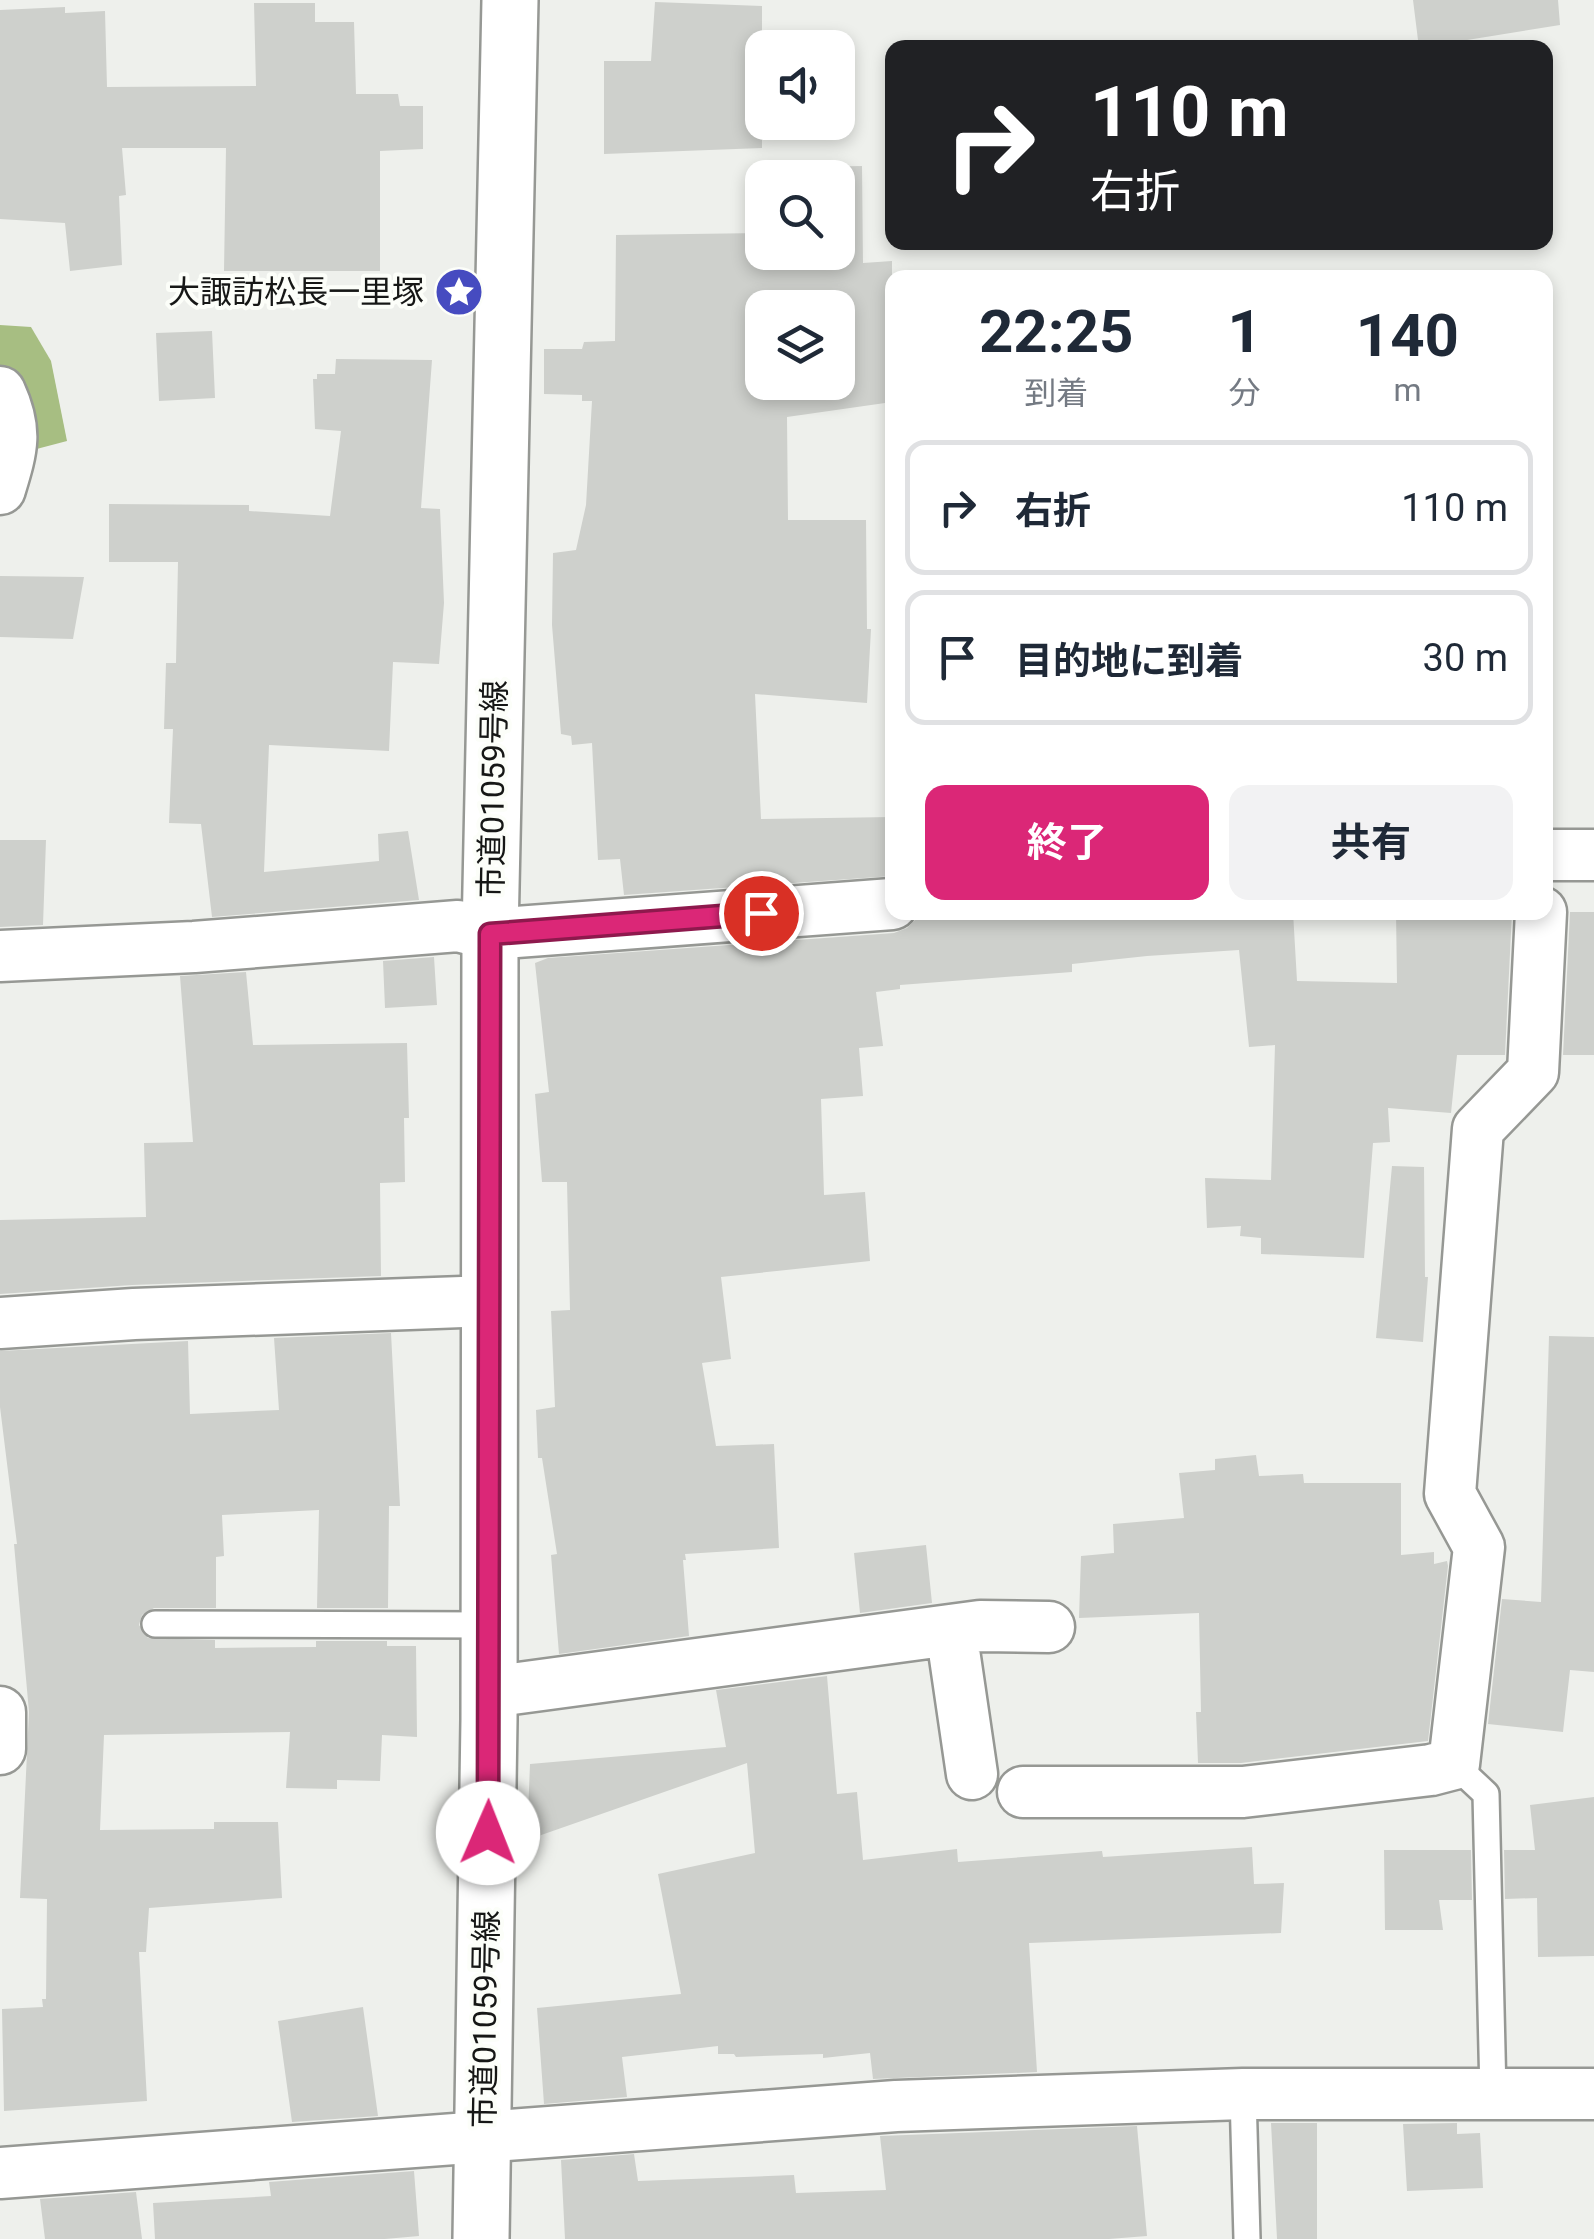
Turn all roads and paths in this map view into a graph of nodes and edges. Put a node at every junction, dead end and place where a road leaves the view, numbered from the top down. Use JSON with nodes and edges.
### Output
{"nodes":[{"id":1,"x":510,"y":0,"type":"edge"},
{"id":2,"x":0,"y":392,"type":"edge"},
{"id":3,"x":0,"y":489,"type":"edge"},
{"id":4,"x":1553,"y":855,"type":"edge"},
{"id":5,"x":1594,"y":856,"type":"edge"},
{"id":6,"x":885,"y":905,"type":"edge"},
{"id":7,"x":1540,"y":920,"type":"edge"},
{"id":8,"x":490,"y":934,"type":"junction"},
{"id":9,"x":0,"y":956,"type":"edge"},
{"id":10,"x":490,"y":1301,"type":"junction"},
{"id":11,"x":0,"y":1323,"type":"edge"},
{"id":12,"x":155,"y":1624,"type":"dead end"},
{"id":13,"x":489,"y":1624,"type":"junction"},
{"id":14,"x":1049,"y":1627,"type":"dead end"},
{"id":15,"x":951,"y":1630,"type":"junction"},
{"id":16,"x":489,"y":1692,"type":"junction"},
{"id":17,"x":0,"y":1712,"type":"edge"},
{"id":18,"x":0,"y":1749,"type":"edge"},
{"id":19,"x":1454,"y":1764,"type":"junction"},
{"id":20,"x":972,"y":1774,"type":"dead end"},
{"id":21,"x":1023,"y":1792,"type":"dead end"},
{"id":22,"x":1242,"y":2094,"type":"junction"},
{"id":23,"x":1493,"y":2094,"type":"junction"},
{"id":24,"x":1594,"y":2094,"type":"edge"},
{"id":25,"x":483,"y":2136,"type":"junction"},
{"id":26,"x":0,"y":2173,"type":"edge"},
{"id":27,"x":482,"y":2239,"type":"edge"},
{"id":28,"x":1247,"y":2239,"type":"edge"}],
"edges":[{"from":1,"to":8,"type":"street","name":"市道01059号線"},
{"from":2,"to":3,"type":"street"},
{"from":4,"to":5,"type":"street"},
{"from":6,"to":8,"type":"street"},
{"from":7,"to":19,"type":"street"},
{"from":8,"to":9,"type":"street"},
{"from":8,"to":10,"type":"street","name":"市道01059号線"},
{"from":10,"to":11,"type":"street"},
{"from":10,"to":13,"type":"street","name":"市道01059号線"},
{"from":12,"to":13,"type":"lane"},
{"from":13,"to":16,"type":"street","name":"市道01059号線"},
{"from":14,"to":15,"type":"street"},
{"from":15,"to":16,"type":"street"},
{"from":15,"to":20,"type":"street"},
{"from":16,"to":25,"type":"street","name":"市道01059号線"},
{"from":17,"to":18,"type":"street"},
{"from":19,"to":21,"type":"street"},
{"from":19,"to":23,"type":"lane"},
{"from":22,"to":23,"type":"street"},
{"from":22,"to":25,"type":"street"},
{"from":22,"to":28,"type":"lane"},
{"from":23,"to":24,"type":"street"},
{"from":25,"to":26,"type":"street"},
{"from":25,"to":27,"type":"street","name":"市道01059号線"}]}
